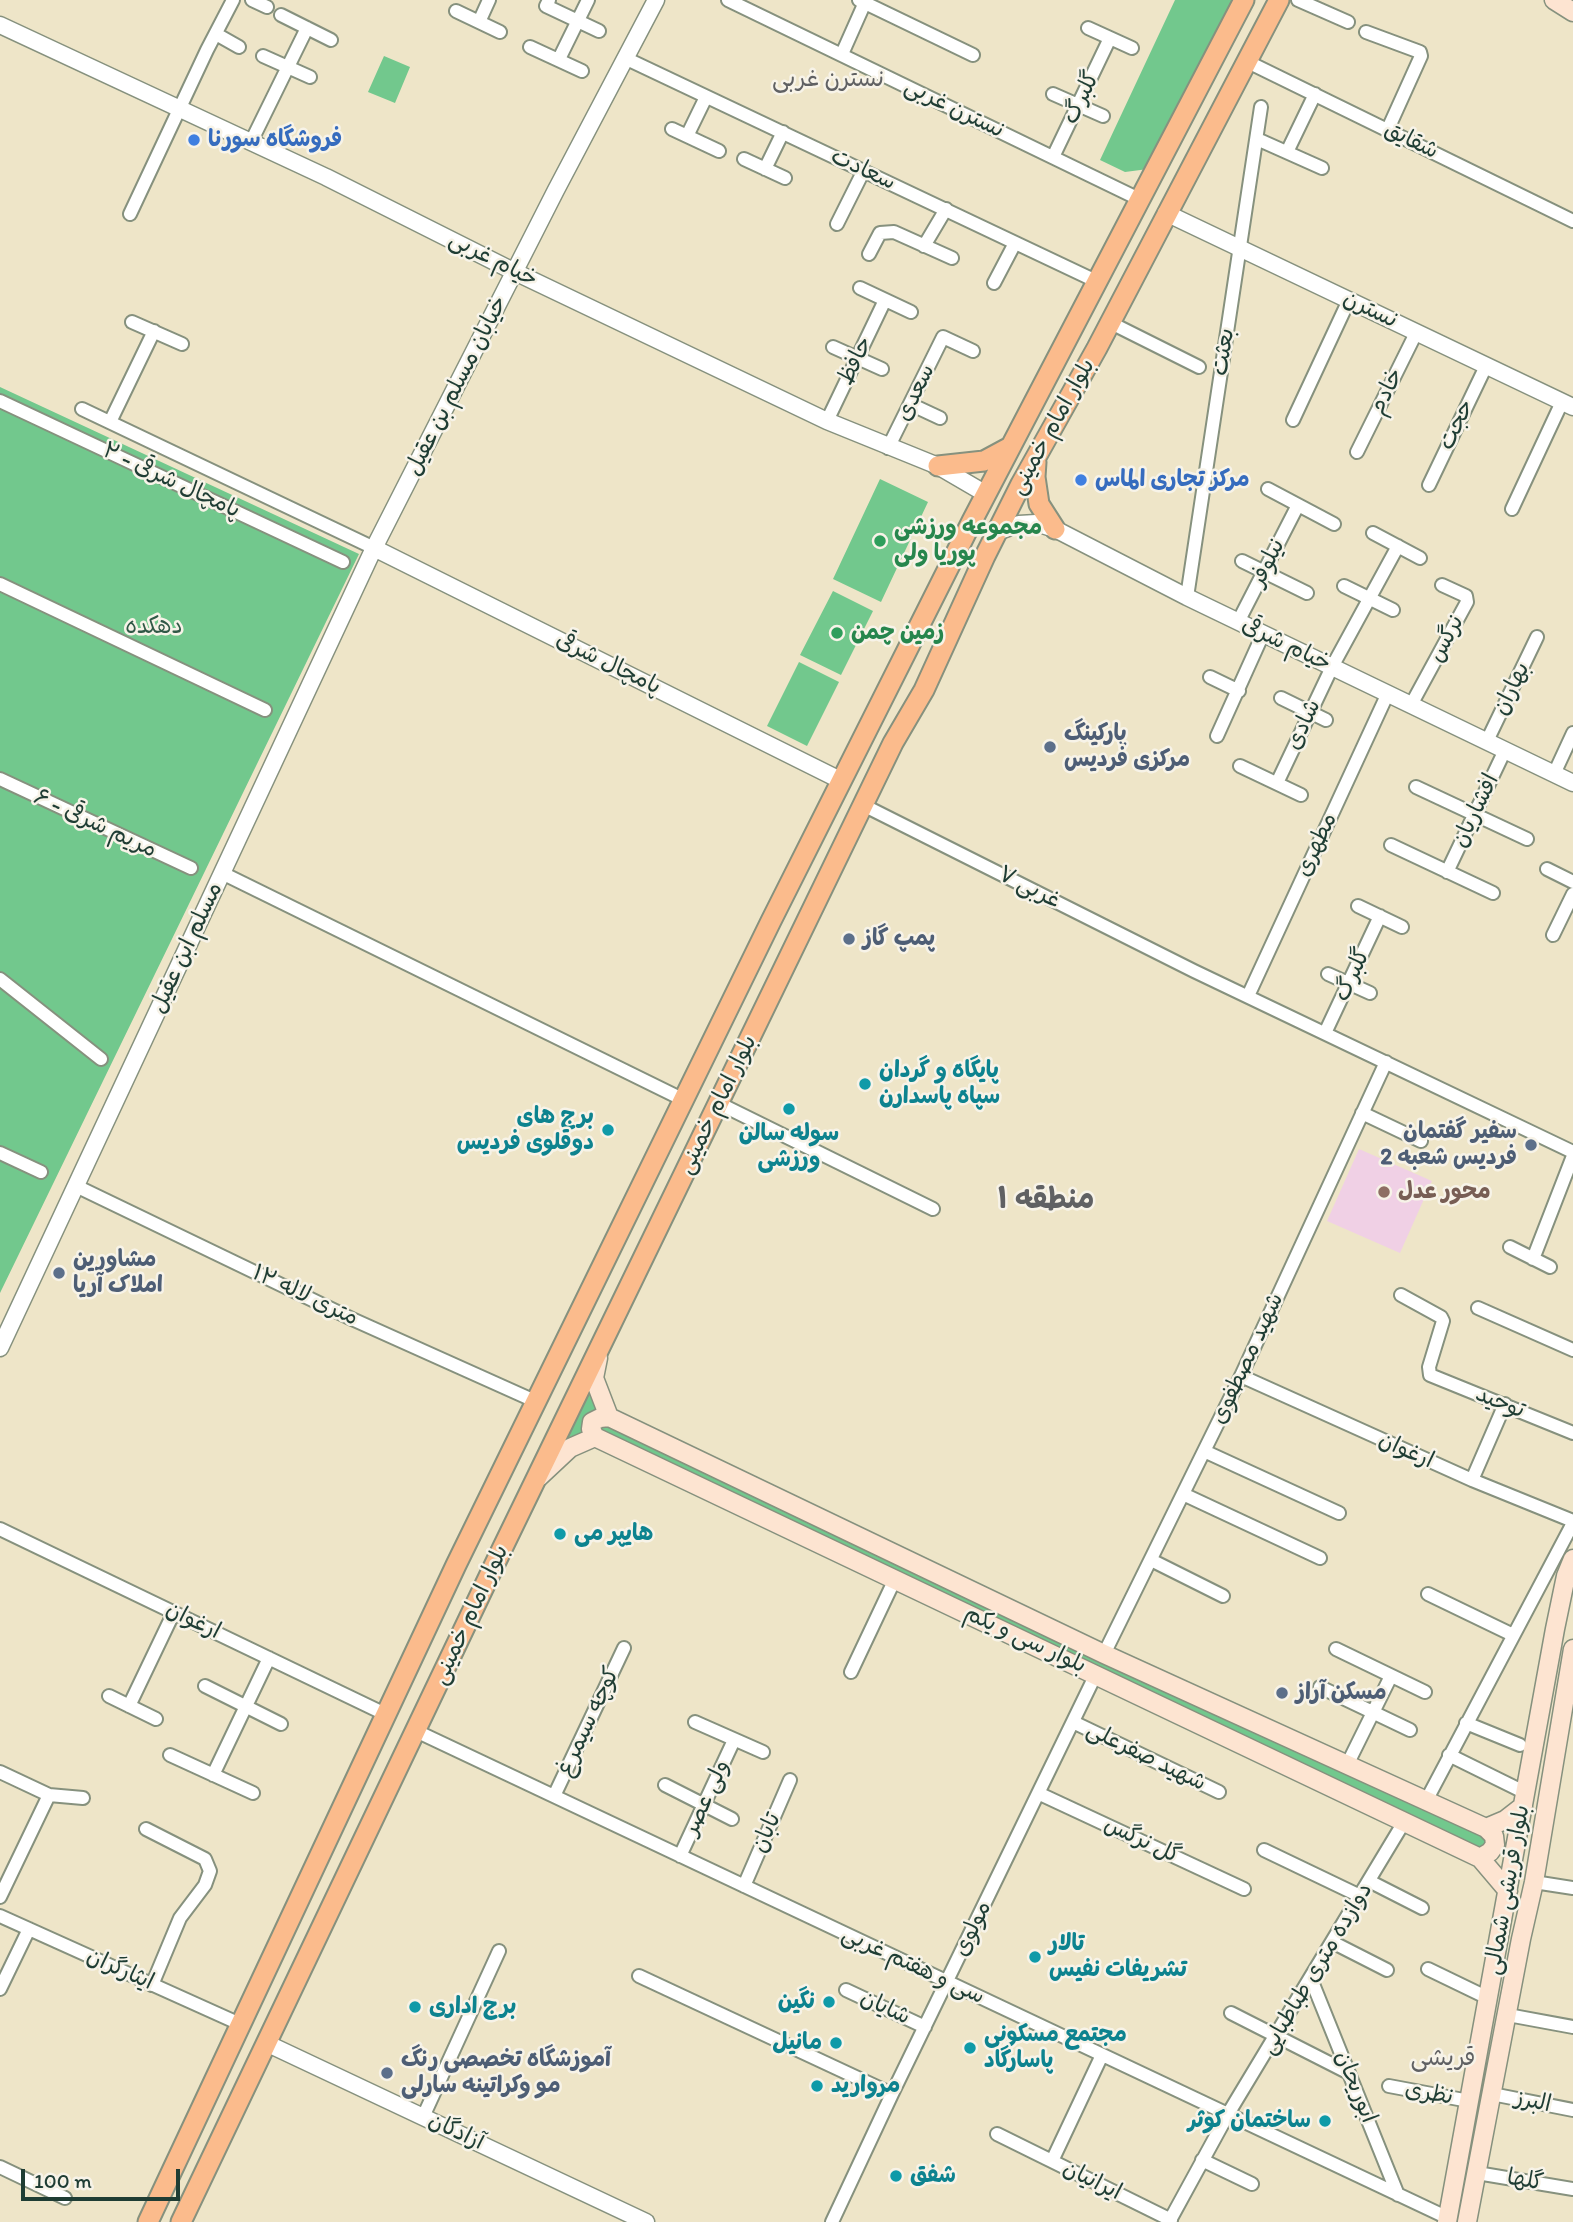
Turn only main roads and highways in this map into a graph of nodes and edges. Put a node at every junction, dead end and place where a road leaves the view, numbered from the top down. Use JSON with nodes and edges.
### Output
{"nodes":[{"id":1,"x":1244,"y":0,"type":"edge"},
{"id":2,"x":1279,"y":0,"type":"edge"},
{"id":3,"x":1554,"y":0,"type":"edge"},
{"id":4,"x":1573,"y":12,"type":"edge"},
{"id":5,"x":1070,"y":337,"type":"junction"},
{"id":6,"x":1097,"y":348,"type":"junction"},
{"id":7,"x":1011,"y":446,"type":"junction"},
{"id":8,"x":1036,"y":456,"type":"junction"},
{"id":9,"x":938,"y":466,"type":"road end"},
{"id":10,"x":1055,"y":529,"type":"road end"},
{"id":11,"x":896,"y":673,"type":"junction"},
{"id":12,"x":924,"y":690,"type":"junction"},
{"id":13,"x":598,"y":1354,"type":"junction"},
{"id":14,"x":609,"y":1417,"type":"junction"},
{"id":15,"x":595,"y":1437,"type":"junction"},
{"id":16,"x":537,"y":1479,"type":"junction"},
{"id":17,"x":473,"y":1532,"type":"junction"},
{"id":18,"x":502,"y":1549,"type":"junction"},
{"id":19,"x":1573,"y":1559,"type":"edge"},
{"id":20,"x":456,"y":1565,"type":"junction"},
{"id":21,"x":488,"y":1580,"type":"junction"},
{"id":22,"x":1569,"y":1582,"type":"edge"},
{"id":23,"x":1573,"y":1649,"type":"edge"},
{"id":24,"x":1525,"y":1800,"type":"junction"},
{"id":25,"x":1486,"y":1828,"type":"junction"},
{"id":26,"x":1480,"y":1858,"type":"junction"},
{"id":27,"x":1508,"y":1891,"type":"junction"},
{"id":28,"x":1447,"y":2220,"type":"edge"},
{"id":29,"x":148,"y":2222,"type":"edge"},
{"id":30,"x":181,"y":2222,"type":"edge"},
{"id":31,"x":1467,"y":2222,"type":"edge"}],
"edges":[{"from":1,"to":5,"type":"main road","name":"بلوار امام خمینی"},
{"from":2,"to":6,"type":"main road","name":"بلوار امام خمینی"},
{"from":3,"to":4,"type":"main road"},
{"from":5,"to":6,"type":"main road"},
{"from":5,"to":7,"type":"main road","name":"بلوار امام خمینی"},
{"from":6,"to":8,"type":"main road","name":"بلوار امام خمینی"},
{"from":7,"to":9,"type":"main road"},
{"from":7,"to":11,"type":"main road","name":"بلوار امام خمینی"},
{"from":8,"to":10,"type":"main road"},
{"from":8,"to":12,"type":"main road","name":"بلوار امام خمینی"},
{"from":11,"to":12,"type":"main road"},
{"from":11,"to":17,"type":"main road","name":"بلوار امام خمینی"},
{"from":12,"to":13,"type":"main road","name":"بلوار امام خمینی"},
{"from":13,"to":14,"type":"main road"},
{"from":13,"to":16,"type":"main road","name":"بلوار امام خمینی"},
{"from":14,"to":15,"type":"main road"},
{"from":14,"to":25,"type":"main road","name":"بلوار سی و یکم"},
{"from":15,"to":16,"type":"main road"},
{"from":15,"to":26,"type":"main road","name":"بلوار سی و یکم"},
{"from":16,"to":18,"type":"main road","name":"بلوار امام خمینی"},
{"from":17,"to":18,"type":"main road"},
{"from":17,"to":20,"type":"main road","name":"بلوار امام خمینی"},
{"from":18,"to":21,"type":"main road","name":"بلوار امام خمینی"},
{"from":19,"to":22,"type":"main road","name":"بلوار قریشی شمالی"},
{"from":20,"to":21,"type":"main road"},
{"from":20,"to":29,"type":"main road","name":"بلوار امام خمینی"},
{"from":21,"to":30,"type":"main road","name":"بلوار امام خمینی"},
{"from":22,"to":24,"type":"main road","name":"بلوار قریشی شمالی"},
{"from":23,"to":31,"type":"main road","name":"بلوار قریشی شمالی"},
{"from":24,"to":25,"type":"main road"},
{"from":24,"to":27,"type":"main road","name":"بلوار قریشی شمالی"},
{"from":25,"to":26,"type":"main road"},
{"from":26,"to":27,"type":"main road","name":"بلوار سی و یکم"},
{"from":27,"to":28,"type":"main road","name":"بلوار قریشی شمالی"}]}
